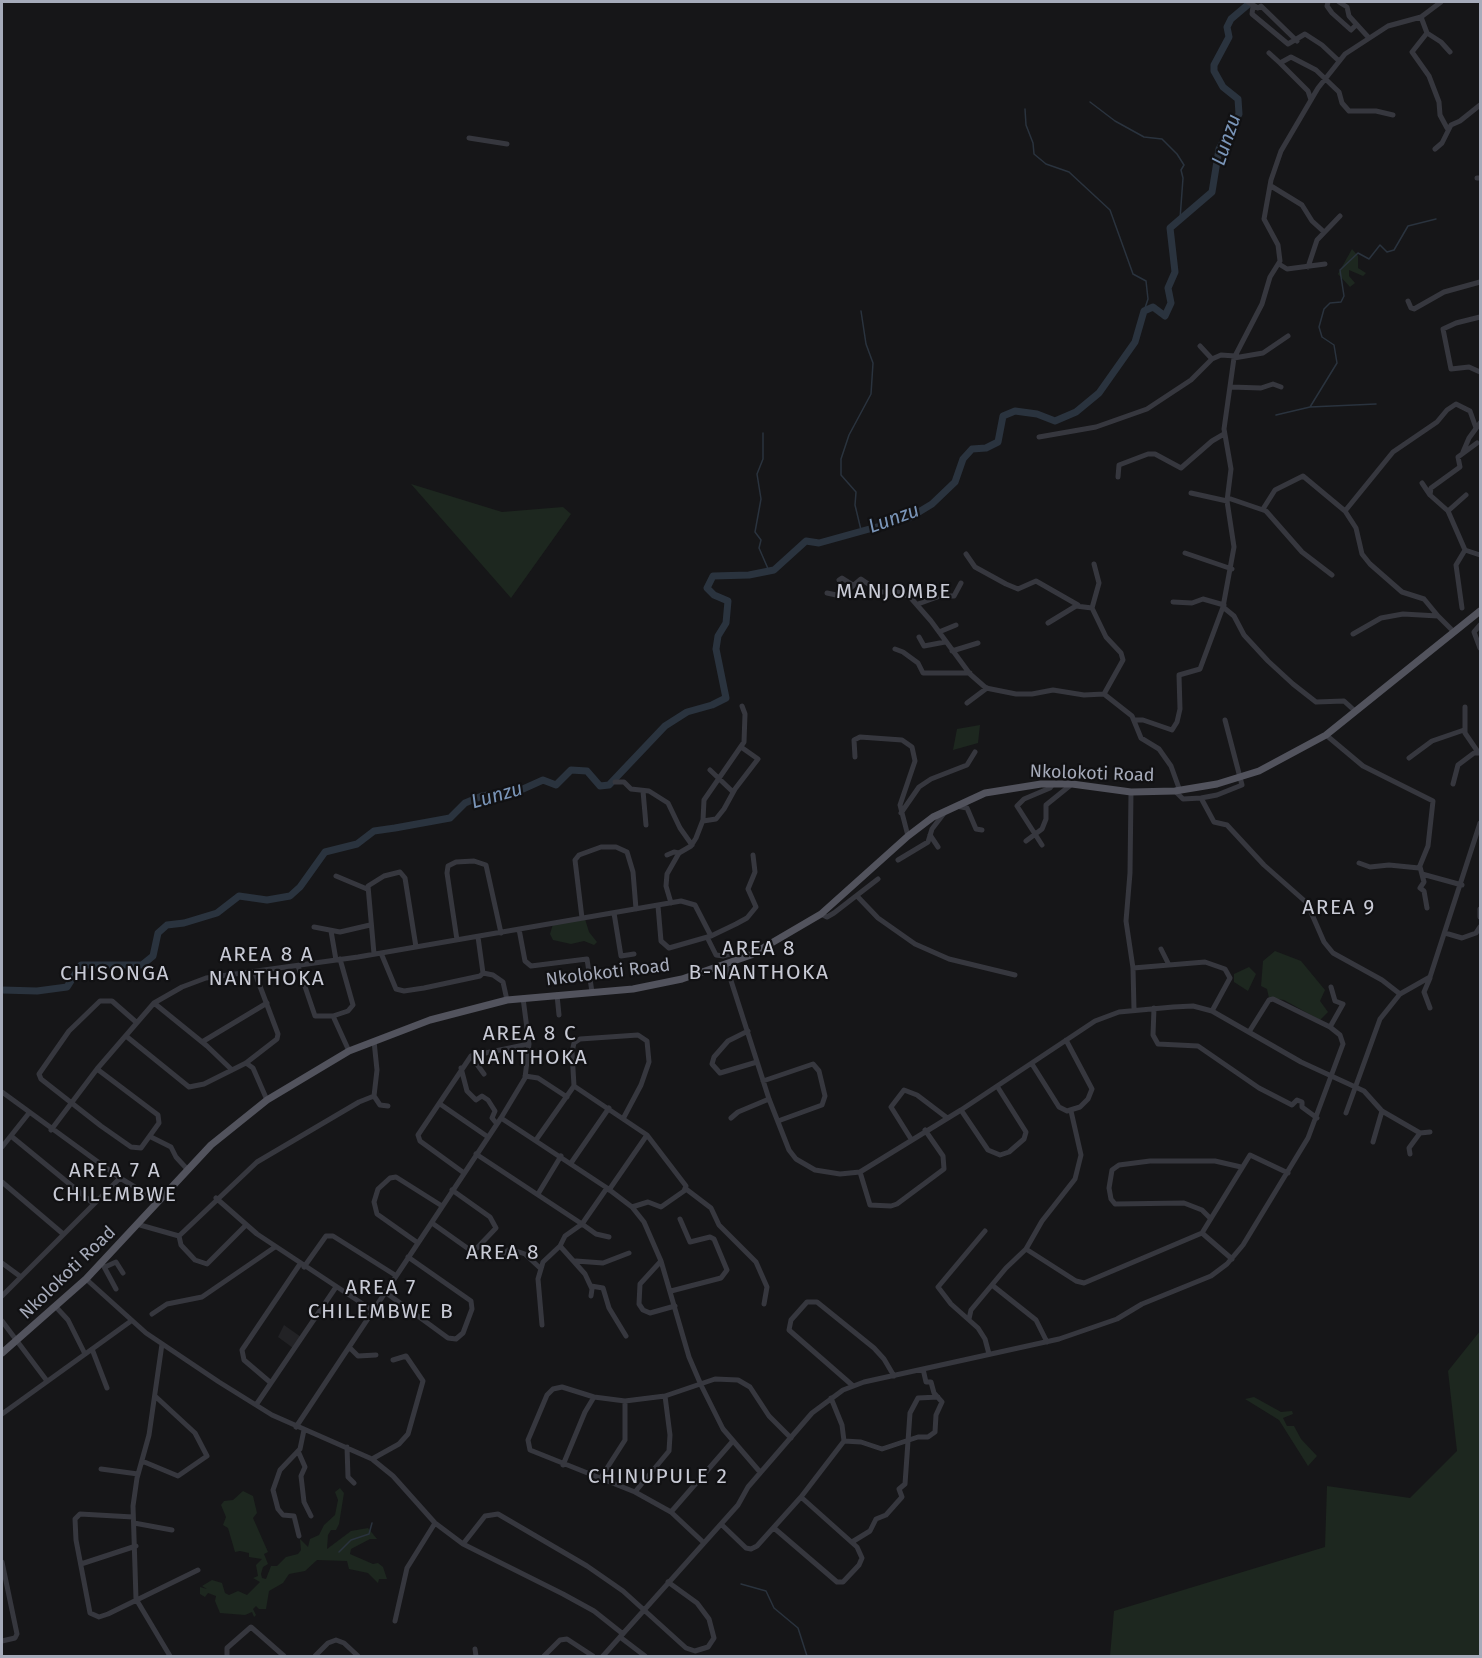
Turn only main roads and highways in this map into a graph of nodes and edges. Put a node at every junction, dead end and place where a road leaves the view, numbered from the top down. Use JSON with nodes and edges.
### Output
{"nodes":[{"id":1,"x":1480,"y":611,"type":"edge"},
{"id":2,"x":2,"y":1353,"type":"edge"}],
"edges":[{"from":1,"to":2,"type":"main road","name":"Nkolokoti Road"}]}
